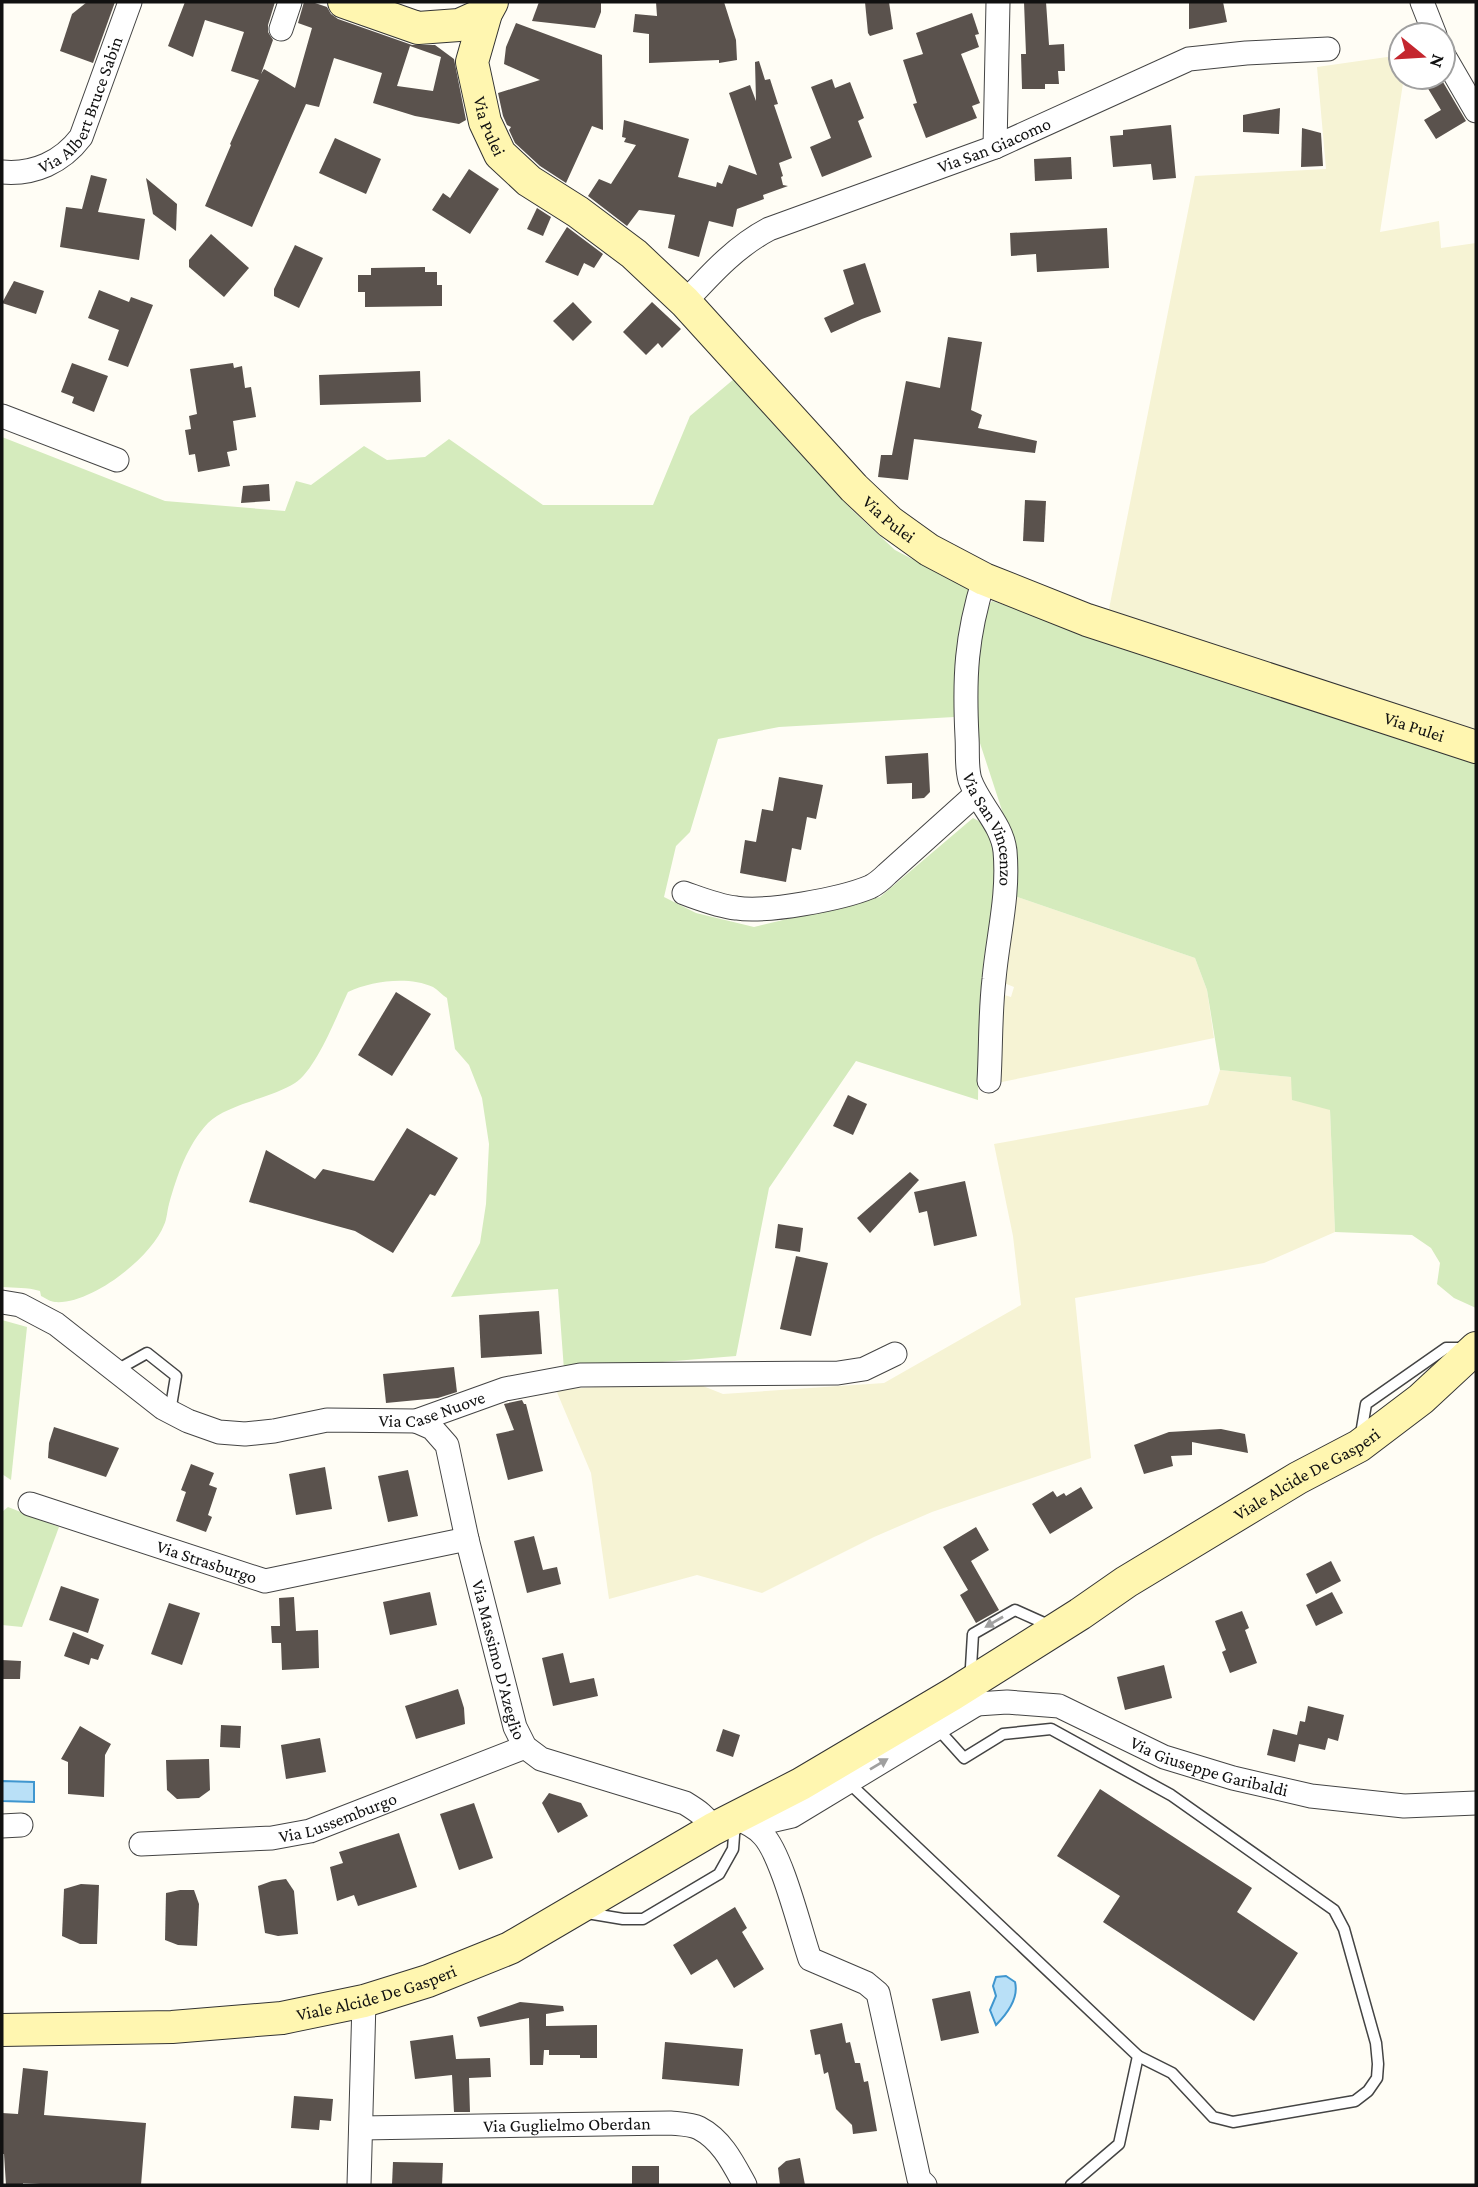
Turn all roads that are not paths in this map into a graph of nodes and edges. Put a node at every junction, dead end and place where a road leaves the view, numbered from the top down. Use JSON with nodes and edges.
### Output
{"nodes":[{"id":1,"x":130,"y":2,"type":"edge"},
{"id":2,"x":290,"y":2,"type":"edge"},
{"id":3,"x":344,"y":2,"type":"edge"},
{"id":4,"x":998,"y":2,"type":"edge"},
{"id":5,"x":1422,"y":2,"type":"edge"},
{"id":6,"x":489,"y":7,"type":"edge"},
{"id":7,"x":1429,"y":21,"type":"edge"},
{"id":8,"x":418,"y":28,"type":"junction"},
{"id":9,"x":281,"y":29,"type":"dead end"},
{"id":10,"x":1328,"y":49,"type":"dead end"},
{"id":11,"x":472,"y":62,"type":"junction"},
{"id":12,"x":1457,"y":78,"type":"edge"},
{"id":13,"x":1476,"y":111,"type":"edge"},
{"id":14,"x":995,"y":147,"type":"junction"},
{"id":15,"x":2,"y":172,"type":"edge"},
{"id":16,"x":685,"y":302,"type":"junction"},
{"id":17,"x":2,"y":416,"type":"edge"},
{"id":18,"x":117,"y":460,"type":"dead end"},
{"id":19,"x":984,"y":579,"type":"junction"},
{"id":20,"x":1476,"y":747,"type":"edge"},
{"id":21,"x":976,"y":794,"type":"junction"},
{"id":22,"x":684,"y":893,"type":"dead end"},
{"id":23,"x":989,"y":1081,"type":"dead end"},
{"id":24,"x":2,"y":1302,"type":"edge"},
{"id":25,"x":1476,"y":1348,"type":"edge"},
{"id":26,"x":895,"y":1354,"type":"dead end"},
{"id":27,"x":116,"y":1371,"type":"junction"},
{"id":28,"x":170,"y":1412,"type":"junction"},
{"id":29,"x":416,"y":1421,"type":"junction"},
{"id":30,"x":30,"y":1504,"type":"dead end"},
{"id":31,"x":467,"y":1539,"type":"junction"},
{"id":32,"x":1126,"y":1582,"type":"junction"},
{"id":33,"x":965,"y":1699,"type":"junction"},
{"id":34,"x":937,"y":1728,"type":"junction"},
{"id":35,"x":525,"y":1747,"type":"junction"},
{"id":36,"x":848,"y":1782,"type":"junction"},
{"id":37,"x":1476,"y":1803,"type":"edge"},
{"id":38,"x":685,"y":1804,"type":"junction"},
{"id":39,"x":792,"y":1816,"type":"junction"},
{"id":40,"x":736,"y":1820,"type":"junction"},
{"id":41,"x":141,"y":1844,"type":"dead end"},
{"id":42,"x":779,"y":1865,"type":"junction"},
{"id":43,"x":574,"y":1910,"type":"junction"},
{"id":44,"x":364,"y":2001,"type":"junction"},
{"id":45,"x":2,"y":2030,"type":"edge"},
{"id":46,"x":1139,"y":2056,"type":"junction"},
{"id":47,"x":361,"y":2128,"type":"junction"},
{"id":48,"x":359,"y":2185,"type":"edge"},
{"id":49,"x":745,"y":2185,"type":"edge"},
{"id":50,"x":925,"y":2185,"type":"edge"},
{"id":51,"x":1072,"y":2185,"type":"edge"}],
"edges":[{"from":1,"to":15,"type":"street","name":"Via Albert Bruce Sabin"},
{"from":2,"to":9,"type":"street"},
{"from":3,"to":8,"type":"main road"},
{"from":4,"to":14,"type":"street"},
{"from":5,"to":7,"type":"street"},
{"from":6,"to":8,"type":"main road"},
{"from":6,"to":11,"type":"main road"},
{"from":8,"to":11,"type":"main road"},
{"from":10,"to":14,"type":"street","name":"Via San Giacomo"},
{"from":11,"to":16,"type":"main road","name":"Via Pulei"},
{"from":12,"to":13,"type":"street"},
{"from":14,"to":16,"type":"street","name":"Via San Giacomo"},
{"from":16,"to":19,"type":"main road","name":"Via Pulei"},
{"from":17,"to":18,"type":"street"},
{"from":19,"to":20,"type":"main road","name":"Via Pulei"},
{"from":19,"to":21,"type":"street","name":"Via San Vincenzo"},
{"from":21,"to":22,"type":"street"},
{"from":21,"to":23,"type":"street","name":"Via San Vincenzo"},
{"from":24,"to":27,"type":"street","name":"Via Case Nuove"},
{"from":25,"to":32,"type":"main road","name":"Viale Alcide De Gasperi"},
{"from":26,"to":29,"type":"street","name":"Via Case Nuove"},
{"from":27,"to":28,"type":"street","name":"Via Case Nuove"},
{"from":27,"to":28,"type":"lane"},
{"from":28,"to":29,"type":"street","name":"Via Case Nuove"},
{"from":29,"to":31,"type":"street","name":"Via Massimo D'Azeglio"},
{"from":30,"to":31,"type":"street","name":"Via Strasburgo"},
{"from":31,"to":35,"type":"street","name":"Via Massimo D'Azeglio"},
{"from":32,"to":33,"type":"main road"},
{"from":32,"to":40,"type":"main road","one_way":true},
{"from":33,"to":34,"type":"street"},
{"from":33,"to":37,"type":"street","name":"Via Giuseppe Garibaldi"},
{"from":33,"to":40,"type":"main road"},
{"from":36,"to":34,"type":"street","one_way":true},
{"from":34,"to":46,"type":"lane"},
{"from":35,"to":38,"type":"street","name":"Via Massimo D'Azeglio"},
{"from":35,"to":41,"type":"street","name":"Via Lussemburgo"},
{"from":36,"to":39,"type":"street"},
{"from":36,"to":46,"type":"lane"},
{"from":38,"to":40,"type":"street"},
{"from":38,"to":40,"type":"street","name":"Via Massimo D'Azeglio"},
{"from":39,"to":40,"type":"street"},
{"from":39,"to":42,"type":"street"},
{"from":40,"to":42,"type":"street","name":"Via Massimo D'Azeglio"},
{"from":40,"to":43,"type":"main road","name":"Viale Alcide De Gasperi"},
{"from":40,"to":43,"type":"lane"},
{"from":42,"to":50,"type":"street","name":"Via Massimo D'Azeglio"},
{"from":43,"to":44,"type":"main road","name":"Viale Alcide De Gasperi"},
{"from":44,"to":45,"type":"main road","name":"Viale Alcide De Gasperi"},
{"from":44,"to":47,"type":"street"},
{"from":46,"to":51,"type":"lane"},
{"from":47,"to":48,"type":"street"},
{"from":47,"to":49,"type":"street","name":"Via Guglielmo Oberdan"}]}
